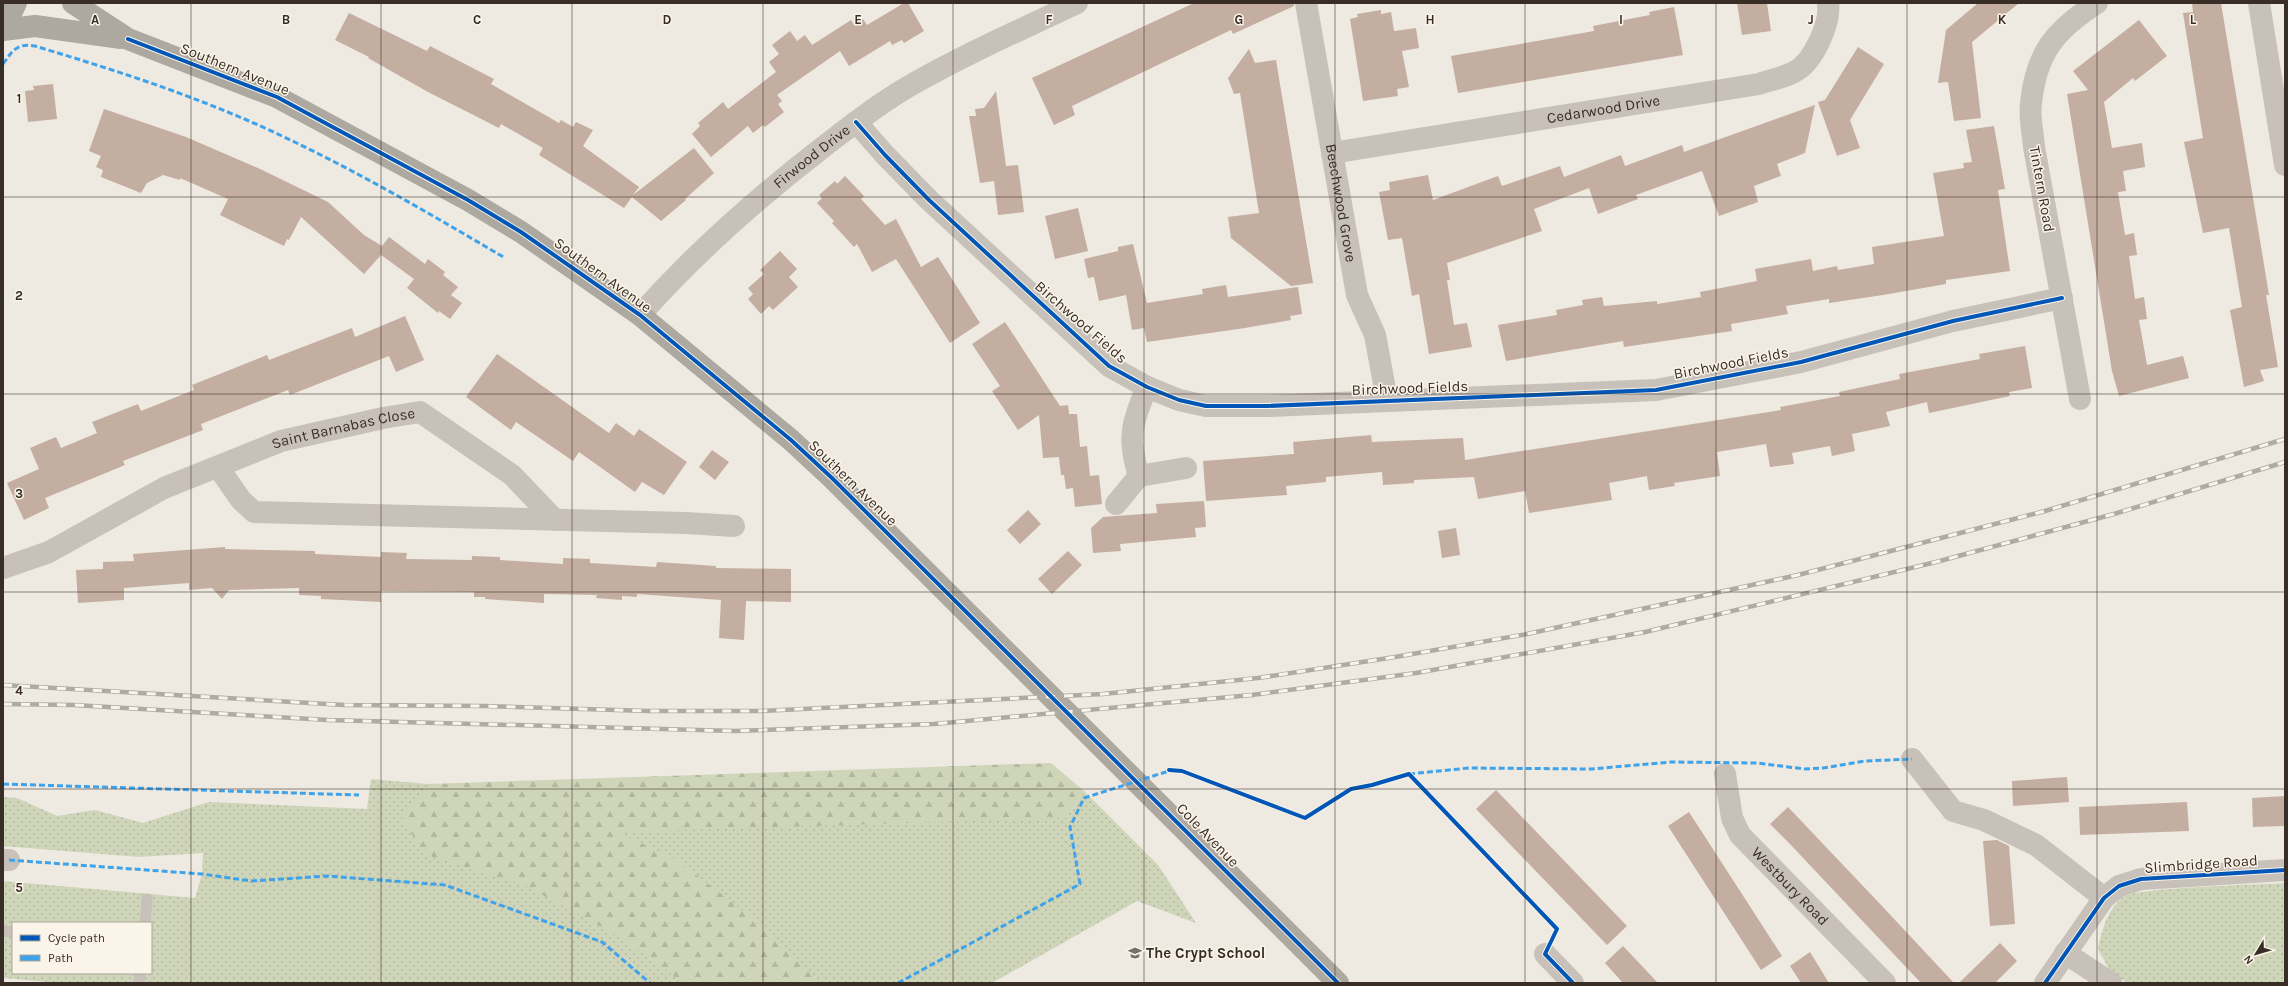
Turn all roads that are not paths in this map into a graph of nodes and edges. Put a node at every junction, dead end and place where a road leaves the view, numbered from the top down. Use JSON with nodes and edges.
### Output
{"nodes":[{"id":1,"x":16,"y":3,"type":"edge"},
{"id":2,"x":73,"y":3,"type":"edge"},
{"id":3,"x":1077,"y":3,"type":"edge"},
{"id":4,"x":1306,"y":3,"type":"edge"},
{"id":5,"x":1828,"y":3,"type":"edge"},
{"id":6,"x":2097,"y":3,"type":"edge"},
{"id":7,"x":2259,"y":3,"type":"edge"},
{"id":8,"x":3,"y":30,"type":"edge"},
{"id":9,"x":128,"y":39,"type":"junction"},
{"id":10,"x":856,"y":122,"type":"junction"},
{"id":11,"x":1332,"y":153,"type":"junction"},
{"id":12,"x":2285,"y":165,"type":"edge"},
{"id":13,"x":2062,"y":298,"type":"junction"},
{"id":14,"x":640,"y":315,"type":"junction"},
{"id":15,"x":1147,"y":387,"type":"junction"},
{"id":16,"x":2080,"y":399,"type":"dead end"},
{"id":17,"x":1387,"y":400,"type":"junction"},
{"id":18,"x":218,"y":468,"type":"junction"},
{"id":19,"x":1186,"y":468,"type":"dead end"},
{"id":20,"x":1139,"y":476,"type":"junction"},
{"id":21,"x":1116,"y":504,"type":"dead end"},
{"id":22,"x":555,"y":520,"type":"junction"},
{"id":23,"x":734,"y":526,"type":"dead end"},
{"id":24,"x":3,"y":568,"type":"edge"},
{"id":25,"x":1060,"y":704,"type":"joint"},
{"id":26,"x":1912,"y":759,"type":"dead end"},
{"id":27,"x":1726,"y":774,"type":"dead end"},
{"id":28,"x":2285,"y":870,"type":"edge"},
{"id":29,"x":2112,"y":892,"type":"junction"},
{"id":30,"x":147,"y":899,"type":"dead end"},
{"id":31,"x":145,"y":922,"type":"edge"},
{"id":32,"x":2065,"y":953,"type":"junction"},
{"id":33,"x":1545,"y":954,"type":"dead end"},
{"id":34,"x":1338,"y":983,"type":"edge"},
{"id":35,"x":1573,"y":983,"type":"edge"},
{"id":36,"x":1885,"y":983,"type":"edge"},
{"id":37,"x":2045,"y":983,"type":"edge"},
{"id":38,"x":2111,"y":983,"type":"edge"}],
"edges":[{"from":1,"to":8,"type":"highway"},
{"from":2,"to":9,"type":"highway"},
{"from":3,"to":10,"type":"street","name":"Firwood Drive"},
{"from":4,"to":11,"type":"street","name":"Beechwood Grove"},
{"from":5,"to":11,"type":"street","name":"Cedarwood Drive"},
{"from":6,"to":13,"type":"street","name":"Tintern Road"},
{"from":7,"to":12,"type":"street"},
{"from":8,"to":9,"type":"highway"},
{"from":9,"to":14,"type":"highway","name":"Southern Avenue"},
{"from":10,"to":14,"type":"street","name":"Firwood Drive"},
{"from":10,"to":15,"type":"street","name":"Birchwood Fields"},
{"from":11,"to":17,"type":"street","name":"Beechwood Grove"},
{"from":13,"to":16,"type":"street","name":"Tintern Road"},
{"from":13,"to":17,"type":"street","name":"Birchwood Fields"},
{"from":14,"to":25,"type":"highway","name":"Southern Avenue"},
{"from":15,"to":17,"type":"street","name":"Birchwood Fields"},
{"from":15,"to":20,"type":"street"},
{"from":18,"to":22,"type":"street"},
{"from":18,"to":22,"type":"street","name":"Saint Barnabas Close"},
{"from":18,"to":24,"type":"street","name":"Saint Barnabas Close"},
{"from":19,"to":20,"type":"street"},
{"from":20,"to":21,"type":"street"},
{"from":22,"to":23,"type":"street"},
{"from":25,"to":34,"type":"highway","name":"Cole Avenue"},
{"from":26,"to":29,"type":"street"},
{"from":27,"to":36,"type":"street","name":"Westbury Road"},
{"from":28,"to":29,"type":"street","name":"Slimbridge Road"},
{"from":29,"to":32,"type":"street"},
{"from":30,"to":31,"type":"lane"},
{"from":32,"to":37,"type":"street"},
{"from":32,"to":38,"type":"street"},
{"from":33,"to":35,"type":"street"}]}
